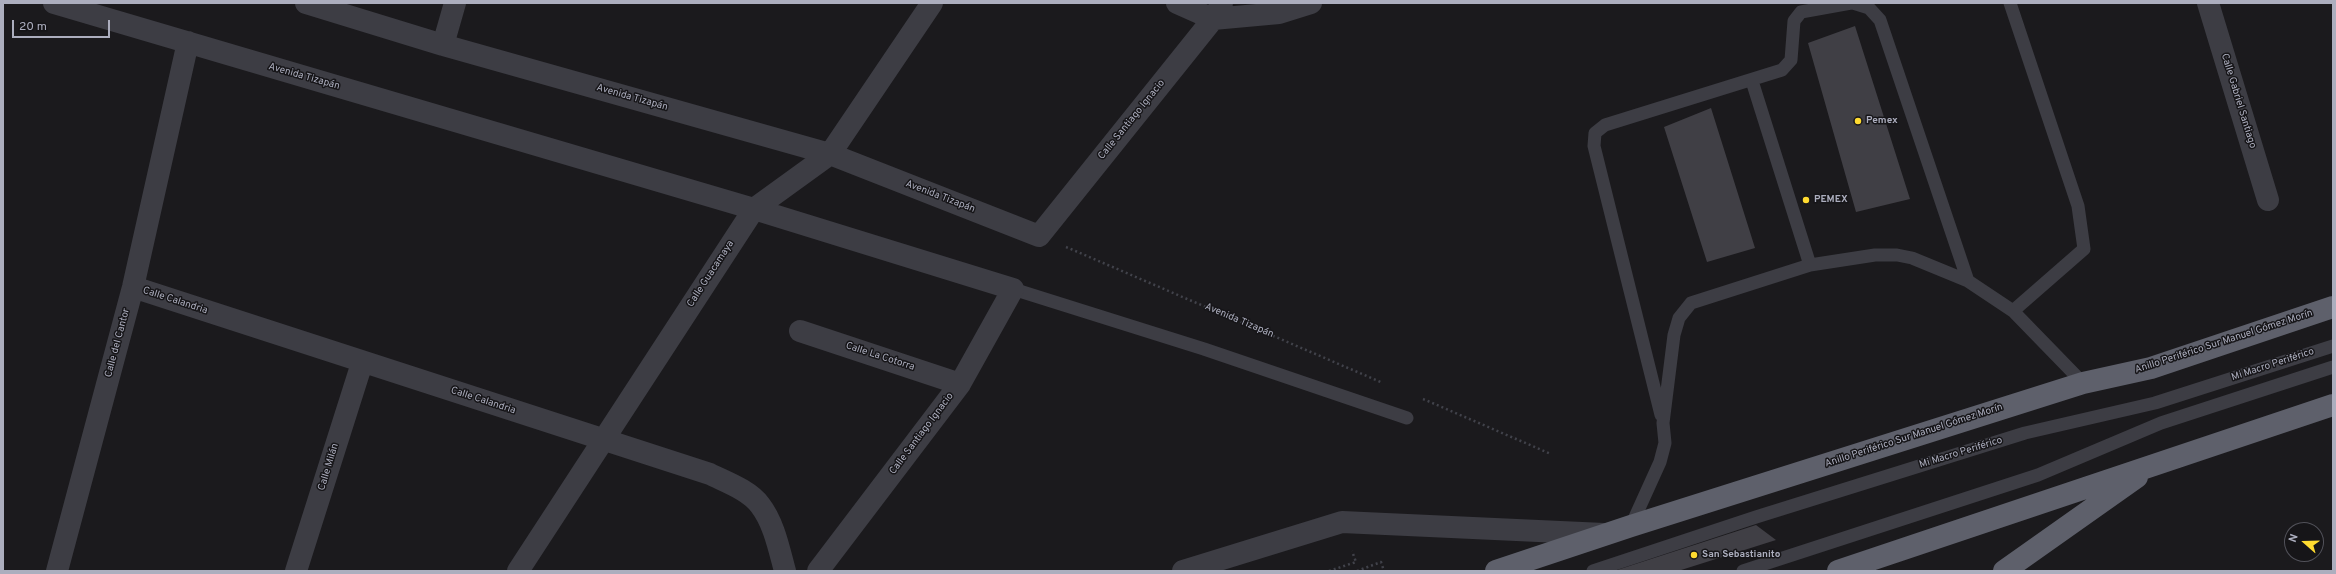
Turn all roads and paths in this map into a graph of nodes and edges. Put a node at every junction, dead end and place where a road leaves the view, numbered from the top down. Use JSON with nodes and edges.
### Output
{"nodes":[{"id":1,"x":54,"y":3,"type":"edge"},
{"id":2,"x":306,"y":3,"type":"edge"},
{"id":3,"x":455,"y":3,"type":"edge"},
{"id":4,"x":932,"y":3,"type":"edge"},
{"id":5,"x":1177,"y":3,"type":"edge"},
{"id":6,"x":1311,"y":3,"type":"edge"},
{"id":7,"x":1852,"y":3,"type":"edge"},
{"id":8,"x":2010,"y":3,"type":"edge"},
{"id":9,"x":2208,"y":3,"type":"edge"},
{"id":10,"x":83,"y":7,"type":"edge"},
{"id":11,"x":1218,"y":11,"type":"edge"},
{"id":12,"x":188,"y":42,"type":"junction"},
{"id":13,"x":443,"y":45,"type":"junction"},
{"id":14,"x":1752,"y":80,"type":"junction"},
{"id":15,"x":830,"y":154,"type":"junction"},
{"id":16,"x":2268,"y":200,"type":"dead end"},
{"id":17,"x":754,"y":209,"type":"junction"},
{"id":18,"x":1039,"y":236,"type":"junction"},
{"id":19,"x":1810,"y":265,"type":"junction"},
{"id":20,"x":1968,"y":281,"type":"junction"},
{"id":21,"x":133,"y":287,"type":"junction"},
{"id":22,"x":1013,"y":289,"type":"junction"},
{"id":23,"x":2333,"y":307,"type":"edge"},
{"id":24,"x":2013,"y":311,"type":"junction"},
{"id":25,"x":800,"y":330,"type":"dead end"},
{"id":26,"x":2333,"y":346,"type":"edge"},
{"id":27,"x":362,"y":363,"type":"junction"},
{"id":28,"x":2333,"y":367,"type":"edge"},
{"id":29,"x":2083,"y":383,"type":"junction"},
{"id":30,"x":960,"y":384,"type":"junction"},
{"id":31,"x":1390,"y":386,"type":"dead end"},
{"id":32,"x":1420,"y":398,"type":"dead end"},
{"id":33,"x":2333,"y":405,"type":"edge"},
{"id":34,"x":1407,"y":418,"type":"dead end"},
{"id":35,"x":1663,"y":423,"type":"junction"},
{"id":36,"x":602,"y":439,"type":"junction"},
{"id":37,"x":1551,"y":454,"type":"dead end"},
{"id":38,"x":2157,"y":463,"type":"junction"},
{"id":39,"x":1631,"y":526,"type":"junction"},
{"id":40,"x":1607,"y":534,"type":"junction"},
{"id":41,"x":57,"y":571,"type":"edge"},
{"id":42,"x":296,"y":571,"type":"edge"},
{"id":43,"x":518,"y":571,"type":"edge"},
{"id":44,"x":785,"y":571,"type":"edge"},
{"id":45,"x":818,"y":571,"type":"edge"},
{"id":46,"x":1183,"y":571,"type":"edge"},
{"id":47,"x":1357,"y":571,"type":"edge"},
{"id":48,"x":1384,"y":571,"type":"edge"},
{"id":49,"x":1496,"y":571,"type":"edge"},
{"id":50,"x":1593,"y":571,"type":"edge"},
{"id":51,"x":1743,"y":571,"type":"edge"},
{"id":52,"x":1838,"y":571,"type":"edge"},
{"id":53,"x":2004,"y":571,"type":"edge"}],
"edges":[{"from":1,"to":10,"type":"street","name":"Avenida Tizapán"},
{"from":2,"to":13,"type":"street","name":"Avenida Tizapán"},
{"from":3,"to":13,"type":"street"},
{"from":4,"to":15,"type":"street","name":"Calle Guacamaya"},
{"from":5,"to":11,"type":"street"},
{"from":6,"to":11,"type":"street"},
{"from":7,"to":14,"type":"lane"},
{"from":7,"to":20,"type":"lane"},
{"from":8,"to":24,"type":"lane"},
{"from":9,"to":16,"type":"street","name":"Calle Gabriel Santiago"},
{"from":10,"to":12,"type":"street","name":"Avenida Tizapán"},
{"from":11,"to":18,"type":"street","name":"Calle Santiago Ignacio"},
{"from":12,"to":17,"type":"street","name":"Avenida Tizapán"},
{"from":12,"to":21,"type":"street","name":"Calle del Cantor"},
{"from":13,"to":15,"type":"street","name":"Avenida Tizapán"},
{"from":14,"to":19,"type":"lane"},
{"from":14,"to":35,"type":"lane"},
{"from":15,"to":17,"type":"street","name":"Calle Guacamaya"},
{"from":15,"to":18,"type":"street","name":"Avenida Tizapán"},
{"from":17,"to":22,"type":"street","name":"Avenida Tizapán"},
{"from":17,"to":36,"type":"street","name":"Calle Guacamaya"},
{"from":18,"to":31,"type":"path","name":"Avenida Tizapán"},
{"from":19,"to":20,"type":"lane"},
{"from":19,"to":35,"type":"lane"},
{"from":20,"to":24,"type":"lane"},
{"from":21,"to":27,"type":"street","name":"Calle Calandria"},
{"from":21,"to":41,"type":"street","name":"Calle del Cantor"},
{"from":22,"to":30,"type":"street","name":"Calle Santiago Ignacio"},
{"from":22,"to":34,"type":"lane"},
{"from":23,"to":29,"type":"highway","name":"Anillo Periférico Sur Manuel Gómez Morín"},
{"from":24,"to":29,"type":"lane"},
{"from":25,"to":30,"type":"street","name":"Calle La Cotorra"},
{"from":26,"to":50,"type":"lane","name":"Mi Macro Periférico"},
{"from":27,"to":36,"type":"street","name":"Calle Calandria"},
{"from":27,"to":42,"type":"street","name":"Calle Milán"},
{"from":28,"to":51,"type":"lane","name":"Mi Macro Periférico"},
{"from":29,"to":39,"type":"highway","name":"Anillo Periférico Sur Manuel Gómez Morín"},
{"from":30,"to":45,"type":"street","name":"Calle Santiago Ignacio"},
{"from":32,"to":37,"type":"path"},
{"from":33,"to":38,"type":"highway"},
{"from":35,"to":39,"type":"lane"},
{"from":36,"to":43,"type":"street","name":"Calle Guacamaya"},
{"from":36,"to":44,"type":"street","name":"Calle Calandria"},
{"from":38,"to":52,"type":"highway"},
{"from":38,"to":53,"type":"highway"},
{"from":39,"to":40,"type":"highway","name":"Anillo Periférico Sur Manuel Gómez Morín"},
{"from":40,"to":46,"type":"street"},
{"from":40,"to":49,"type":"highway","name":"Anillo Periférico Sur Manuel Gómez Morín"},
{"from":47,"to":48,"type":"path"}]}
